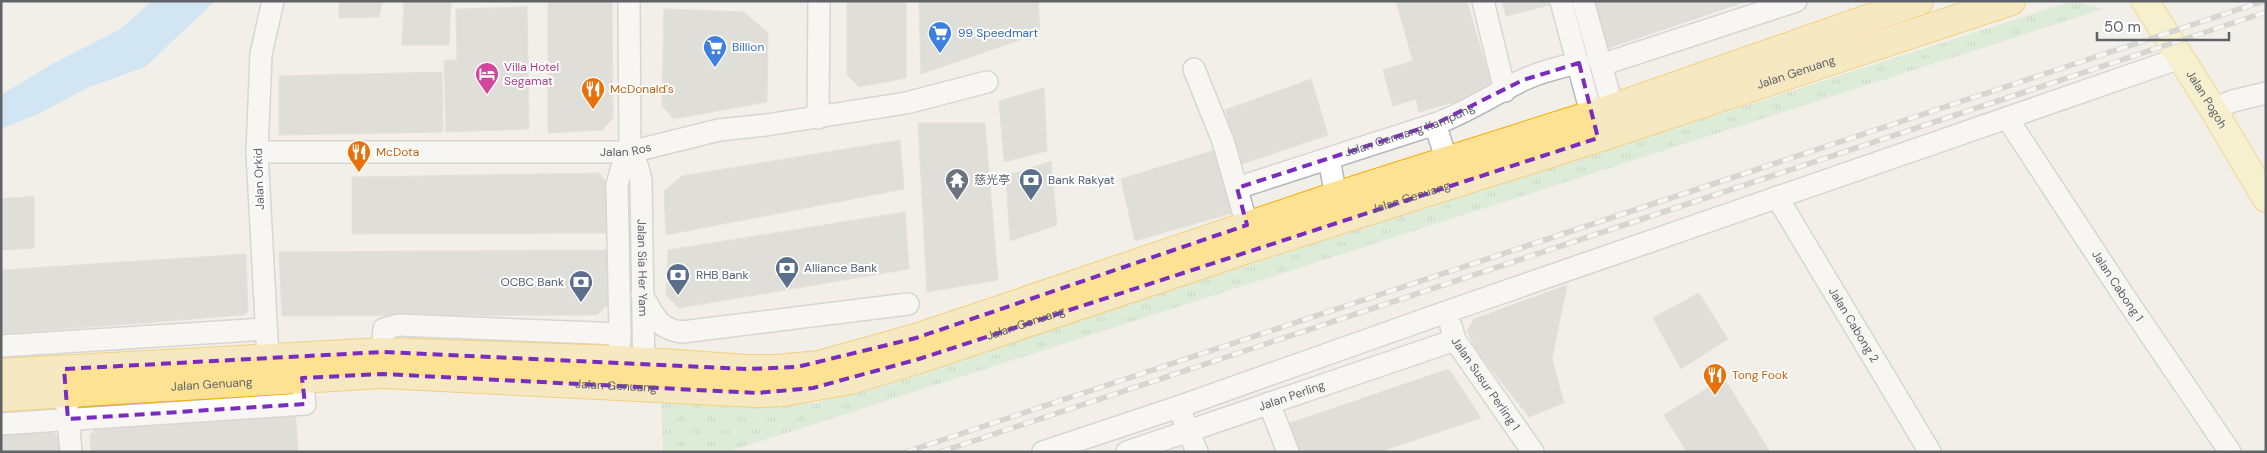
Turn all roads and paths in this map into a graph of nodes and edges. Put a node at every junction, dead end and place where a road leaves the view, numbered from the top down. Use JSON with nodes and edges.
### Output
{"nodes":[{"id":1,"x":273,"y":1,"type":"edge"},
{"id":2,"x":629,"y":1,"type":"edge"},
{"id":3,"x":819,"y":1,"type":"edge"},
{"id":4,"x":1483,"y":1,"type":"edge"},
{"id":5,"x":1561,"y":1,"type":"edge"},
{"id":6,"x":1582,"y":1,"type":"edge"},
{"id":7,"x":1796,"y":1,"type":"edge"},
{"id":8,"x":1919,"y":1,"type":"edge"},
{"id":9,"x":2011,"y":1,"type":"edge"},
{"id":10,"x":2145,"y":1,"type":"edge"},
{"id":11,"x":2180,"y":58,"type":"junction"},
{"id":12,"x":1578,"y":63,"type":"junction"},
{"id":13,"x":1601,"y":65,"type":"junction"},
{"id":14,"x":1194,"y":69,"type":"dead end"},
{"id":15,"x":987,"y":82,"type":"dead end"},
{"id":16,"x":1505,"y":91,"type":"junction"},
{"id":17,"x":2263,"y":99,"type":"edge"},
{"id":18,"x":2213,"y":109,"type":"junction"},
{"id":19,"x":818,"y":118,"type":"junction"},
{"id":20,"x":2007,"y":118,"type":"junction"},
{"id":21,"x":1601,"y":120,"type":"junction"},
{"id":22,"x":1435,"y":124,"type":"junction"},
{"id":23,"x":257,"y":152,"type":"junction"},
{"id":24,"x":630,"y":152,"type":"junction"},
{"id":25,"x":1329,"y":159,"type":"junction"},
{"id":26,"x":1447,"y":161,"type":"junction"},
{"id":27,"x":1237,"y":188,"type":"junction"},
{"id":28,"x":1336,"y":196,"type":"junction"},
{"id":29,"x":1777,"y":197,"type":"junction"},
{"id":30,"x":2266,"y":199,"type":"edge"},
{"id":31,"x":1247,"y":225,"type":"junction"},
{"id":32,"x":642,"y":295,"type":"junction"},
{"id":33,"x":908,"y":304,"type":"dead end"},
{"id":34,"x":1446,"y":312,"type":"junction"},
{"id":35,"x":266,"y":329,"type":"junction"},
{"id":36,"x":1455,"y":340,"type":"junction"},
{"id":37,"x":1,"y":346,"type":"edge"},
{"id":38,"x":268,"y":358,"type":"junction"},
{"id":39,"x":629,"y":366,"type":"junction"},
{"id":40,"x":1,"y":372,"type":"edge"},
{"id":41,"x":66,"y":394,"type":"junction"},
{"id":42,"x":1,"y":397,"type":"edge"},
{"id":43,"x":1269,"y":403,"type":"junction"},
{"id":44,"x":1178,"y":407,"type":"junction"},
{"id":45,"x":1,"y":424,"type":"edge"},
{"id":46,"x":1189,"y":430,"type":"junction"},
{"id":47,"x":71,"y":452,"type":"edge"},
{"id":48,"x":1043,"y":452,"type":"edge"},
{"id":49,"x":1127,"y":452,"type":"edge"},
{"id":50,"x":1197,"y":452,"type":"edge"},
{"id":51,"x":1288,"y":452,"type":"edge"},
{"id":52,"x":1533,"y":452,"type":"edge"},
{"id":53,"x":1930,"y":452,"type":"edge"},
{"id":54,"x":2230,"y":452,"type":"edge"}],
"edges":[{"from":1,"to":23,"type":"street","name":"Jalan Orkid"},
{"from":2,"to":24,"type":"street","name":"Jalan Sia Her Yam"},
{"from":3,"to":19,"type":"street"},
{"from":4,"to":16,"type":"street"},
{"from":5,"to":12,"type":"street"},
{"from":6,"to":13,"type":"street"},
{"from":7,"to":13,"type":"street"},
{"from":8,"to":21,"type":"highway","name":"Jalan Genuang"},
{"from":9,"to":21,"type":"highway","name":"Jalan Genuang"},
{"from":10,"to":11,"type":"main road","name":"Jalan Pogoh"},
{"from":11,"to":18,"type":"main road","name":"Jalan Pogoh"},
{"from":11,"to":20,"type":"street"},
{"from":12,"to":16,"type":"street","name":"Jalan Genuang Kampung"},
{"from":12,"to":21,"type":"street"},
{"from":13,"to":21,"type":"street"},
{"from":14,"to":27,"type":"street"},
{"from":15,"to":19,"type":"street","name":"Jalan Ros"},
{"from":16,"to":22,"type":"street","name":"Jalan Genuang Kampung"},
{"from":17,"to":18,"type":"street"},
{"from":18,"to":30,"type":"main road","name":"Jalan Pogoh"},
{"from":19,"to":24,"type":"street","name":"Jalan Ros"},
{"from":20,"to":29,"type":"street"},
{"from":20,"to":54,"type":"street","name":"Jalan Cabong 1"},
{"from":21,"to":26,"type":"highway","name":"Jalan Genuang"},
{"from":21,"to":39,"type":"highway","name":"Jalan Genuang"},
{"from":22,"to":25,"type":"street","name":"Jalan Genuang Kampung"},
{"from":22,"to":26,"type":"street"},
{"from":23,"to":24,"type":"street","name":"Jalan Ros"},
{"from":23,"to":35,"type":"street","name":"Jalan Orkid"},
{"from":24,"to":32,"type":"street","name":"Jalan Sia Her Yam"},
{"from":24,"to":39,"type":"street","name":"Jalan Sia Her Yam"},
{"from":25,"to":27,"type":"street","name":"Jalan Genuang Kampung"},
{"from":25,"to":28,"type":"street"},
{"from":26,"to":28,"type":"highway","name":"Jalan Genuang"},
{"from":27,"to":31,"type":"street"},
{"from":28,"to":31,"type":"highway","name":"Jalan Genuang"},
{"from":29,"to":34,"type":"street"},
{"from":29,"to":53,"type":"street","name":"Jalan Cabong 2"},
{"from":31,"to":39,"type":"highway","name":"Jalan Genuang"},
{"from":32,"to":33,"type":"street"},
{"from":32,"to":39,"type":"street","name":"Jalan Sia Her Yam"},
{"from":34,"to":36,"type":"street","name":"Jalan Susur Perling 1"},
{"from":34,"to":44,"type":"street"},
{"from":35,"to":37,"type":"street"},
{"from":35,"to":38,"type":"street","name":"Jalan Orkid"},
{"from":36,"to":43,"type":"street","name":"Jalan Perling"},
{"from":36,"to":52,"type":"street","name":"Jalan Susur Perling 1"},
{"from":38,"to":39,"type":"highway","name":"Jalan Genuang"},
{"from":38,"to":41,"type":"highway","name":"Jalan Genuang"},
{"from":39,"to":41,"type":"highway","name":"Jalan Genuang"},
{"from":40,"to":41,"type":"highway","name":"Jalan Genuang"},
{"from":41,"to":42,"type":"highway","name":"Jalan Genuang"},
{"from":41,"to":45,"type":"street"},
{"from":41,"to":47,"type":"street"},
{"from":43,"to":46,"type":"street","name":"Jalan Perling"},
{"from":43,"to":51,"type":"street"},
{"from":44,"to":46,"type":"street"},
{"from":44,"to":48,"type":"street"},
{"from":46,"to":49,"type":"street","name":"Jalan Perling"},
{"from":46,"to":50,"type":"street"}]}
